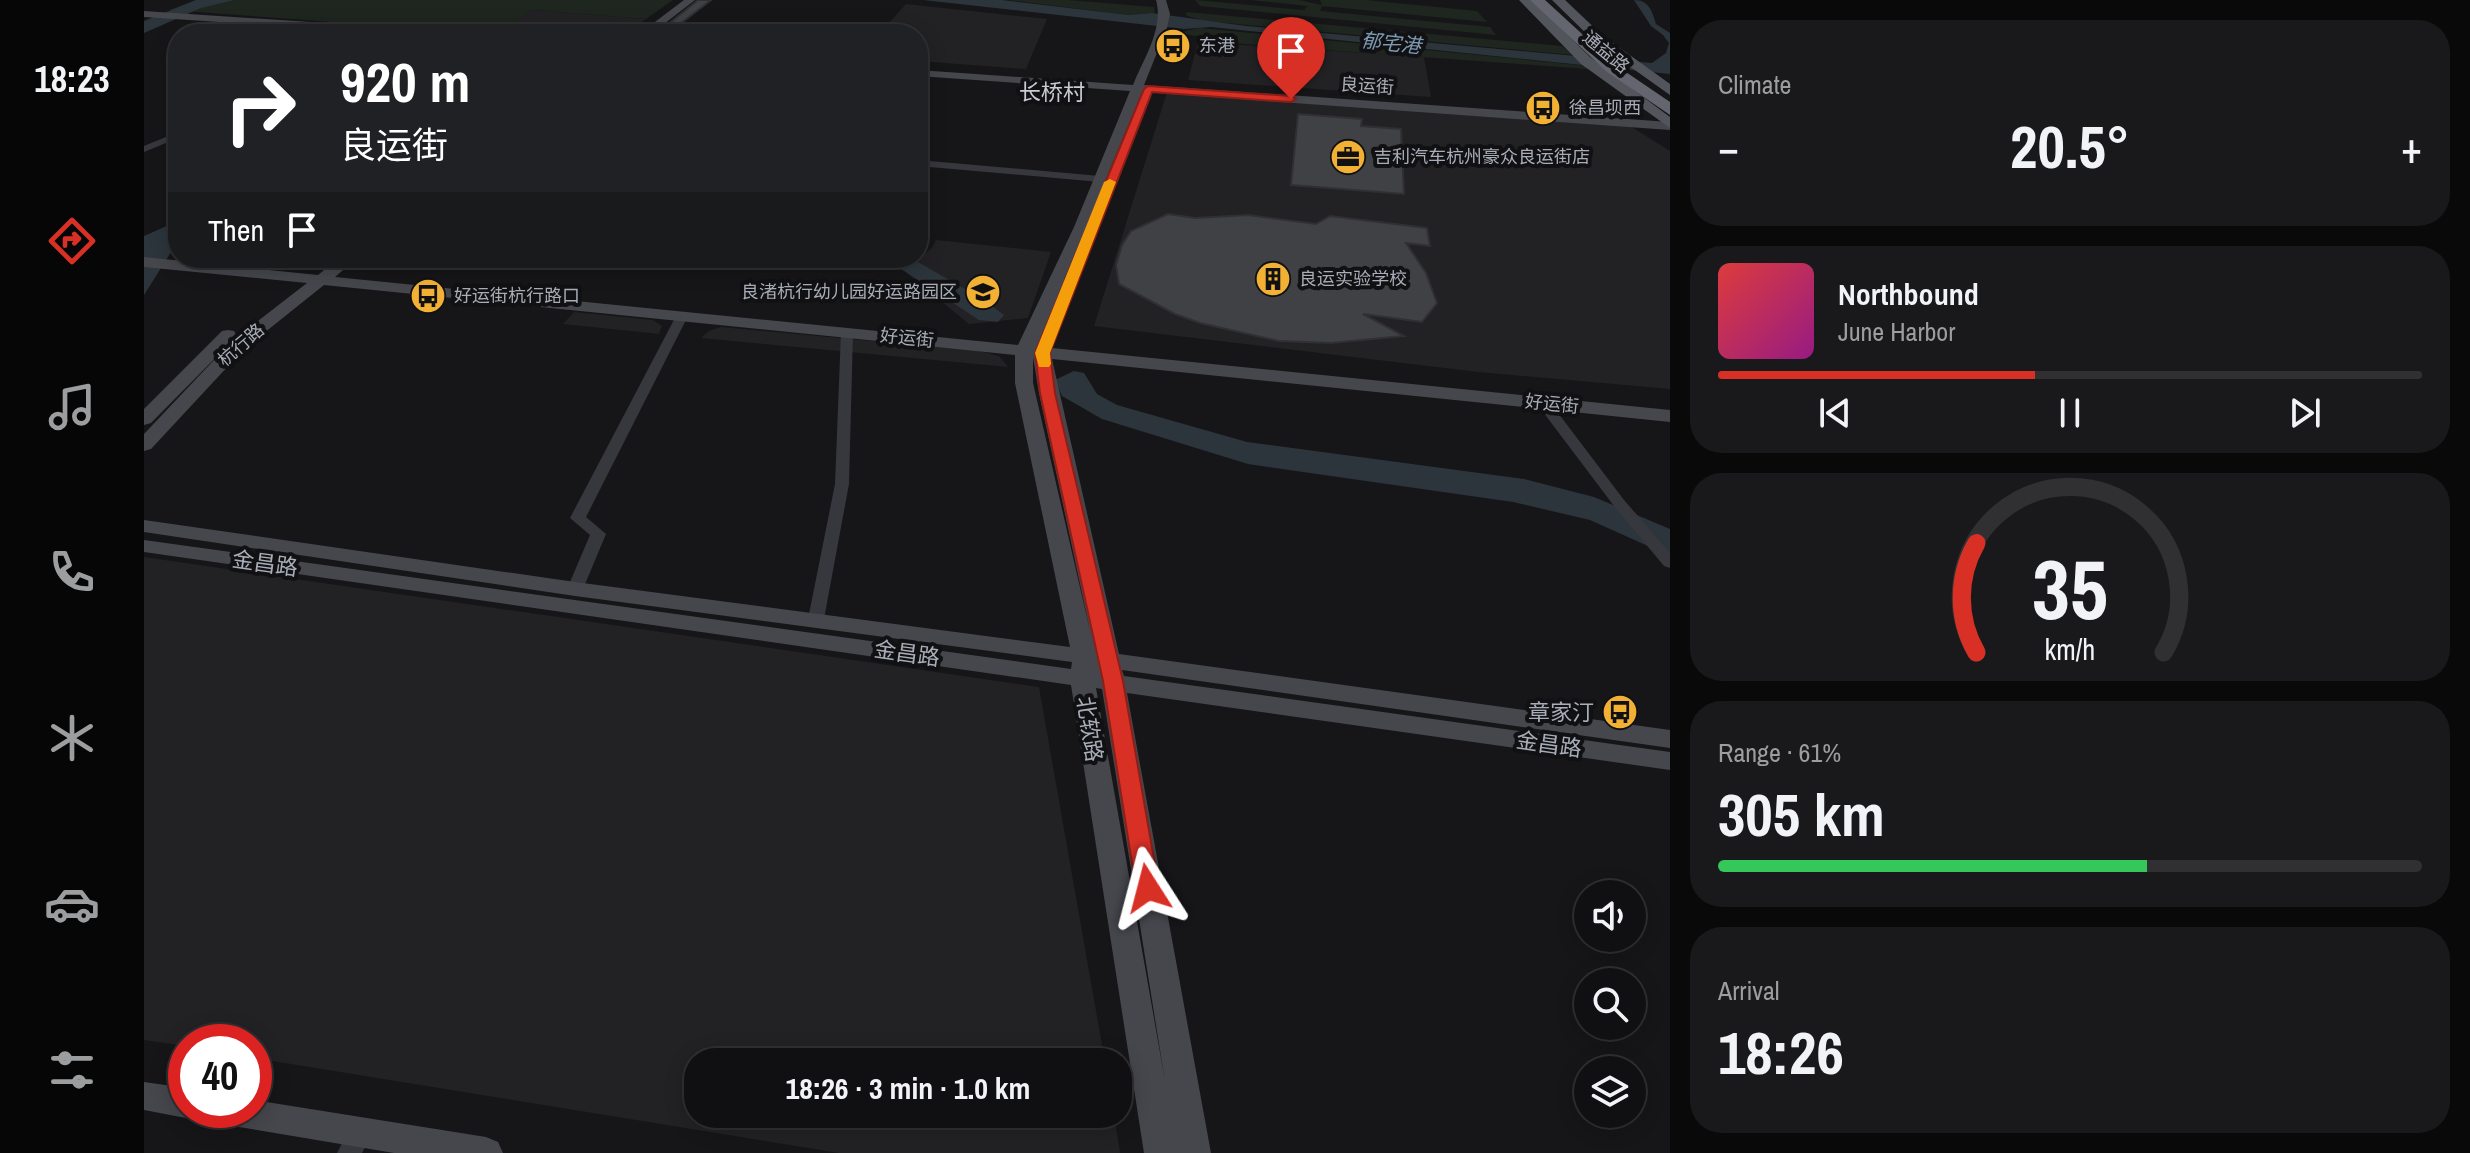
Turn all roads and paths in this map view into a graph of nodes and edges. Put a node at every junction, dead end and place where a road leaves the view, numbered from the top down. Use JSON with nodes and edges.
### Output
{"nodes":[{"id":1,"x":690,"y":0,"type":"edge"},
{"id":2,"x":703,"y":0,"type":"edge"},
{"id":3,"x":1161,"y":0,"type":"edge"},
{"id":4,"x":1170,"y":0,"type":"edge"},
{"id":5,"x":1525,"y":0,"type":"edge"},
{"id":6,"x":1537,"y":0,"type":"edge"},
{"id":7,"x":1548,"y":0,"type":"edge"},
{"id":8,"x":1558,"y":0,"type":"edge"},
{"id":9,"x":152,"y":18,"type":"edge"},
{"id":10,"x":1168,"y":21,"type":"junction"},
{"id":11,"x":224,"y":24,"type":"edge"},
{"id":12,"x":293,"y":24,"type":"edge"},
{"id":13,"x":658,"y":24,"type":"edge"},
{"id":14,"x":672,"y":24,"type":"edge"},
{"id":15,"x":928,"y":72,"type":"edge"},
{"id":16,"x":1144,"y":86,"type":"junction"},
{"id":17,"x":1670,"y":91,"type":"edge"},
{"id":18,"x":1670,"y":100,"type":"edge"},
{"id":19,"x":1669,"y":120,"type":"edge"},
{"id":20,"x":168,"y":140,"type":"edge"},
{"id":21,"x":144,"y":149,"type":"edge"},
{"id":22,"x":928,"y":164,"type":"edge"},
{"id":23,"x":1100,"y":179,"type":"junction"},
{"id":24,"x":144,"y":255,"type":"edge"},
{"id":25,"x":168,"y":260,"type":"edge"},
{"id":26,"x":168,"y":261,"type":"edge"},
{"id":27,"x":144,"y":262,"type":"edge"},
{"id":28,"x":265,"y":268,"type":"edge"},
{"id":29,"x":318,"y":272,"type":"edge"},
{"id":30,"x":682,"y":316,"type":"junction"},
{"id":31,"x":847,"y":332,"type":"junction"},
{"id":32,"x":1035,"y":346,"type":"junction"},
{"id":33,"x":1670,"y":402,"type":"edge"},
{"id":34,"x":1544,"y":404,"type":"junction"},
{"id":35,"x":1670,"y":416,"type":"edge"},
{"id":36,"x":144,"y":419,"type":"edge"},
{"id":37,"x":144,"y":445,"type":"edge"},
{"id":38,"x":144,"y":526,"type":"edge"},
{"id":39,"x":144,"y":546,"type":"edge"},
{"id":40,"x":1666,"y":558,"type":"edge"},
{"id":41,"x":575,"y":589,"type":"junction"},
{"id":42,"x":816,"y":619,"type":"junction"},
{"id":43,"x":1096,"y":669,"type":"junction"},
{"id":44,"x":1670,"y":739,"type":"edge"},
{"id":45,"x":1670,"y":761,"type":"edge"},
{"id":46,"x":144,"y":1096,"type":"edge"},
{"id":47,"x":168,"y":1100,"type":"edge"},
{"id":48,"x":272,"y":1122,"type":"edge"},
{"id":49,"x":355,"y":1143,"type":"edge"},
{"id":50,"x":486,"y":1153,"type":"edge"},
{"id":51,"x":1161,"y":1153,"type":"edge"},
{"id":52,"x":1194,"y":1153,"type":"edge"}],
"edges":[{"from":1,"to":13,"type":"street"},
{"from":2,"to":14,"type":"street"},
{"from":3,"to":10,"type":"street"},
{"from":4,"to":10,"type":"street"},
{"from":5,"to":19,"type":"main road","name":"通益路"},
{"from":6,"to":19,"type":"highway"},
{"from":7,"to":18,"type":"highway"},
{"from":8,"to":17,"type":"main road","name":"通益路"},
{"from":9,"to":11,"type":"street"},
{"from":9,"to":12,"type":"street"},
{"from":10,"to":16,"type":"street","name":"北软路"},
{"from":15,"to":16,"type":"street","name":"良运街"},
{"from":16,"to":19,"type":"street","name":"良运街"},
{"from":16,"to":23,"type":"street","name":"北软路"},
{"from":16,"to":32,"type":"street","name":"北软路"},
{"from":20,"to":21,"type":"street"},
{"from":22,"to":23,"type":"street"},
{"from":23,"to":32,"type":"street","name":"北软路"},
{"from":24,"to":25,"type":"street","name":"好运街"},
{"from":26,"to":27,"type":"street","name":"好运街"},
{"from":28,"to":29,"type":"street","name":"好运街"},
{"from":29,"to":30,"type":"street","name":"好运街"},
{"from":29,"to":32,"type":"street","name":"好运街"},
{"from":29,"to":36,"type":"street","name":"杭行路"},
{"from":29,"to":37,"type":"street","name":"杭行路"},
{"from":30,"to":31,"type":"street","name":"好运街"},
{"from":30,"to":41,"type":"street"},
{"from":31,"to":32,"type":"street","name":"好运街"},
{"from":31,"to":42,"type":"street"},
{"from":32,"to":33,"type":"street","name":"好运街"},
{"from":32,"to":34,"type":"street","name":"好运街"},
{"from":32,"to":43,"type":"street","name":"北软路"},
{"from":34,"to":35,"type":"street","name":"好运街"},
{"from":34,"to":40,"type":"street"},
{"from":38,"to":41,"type":"street","name":"金昌路"},
{"from":39,"to":43,"type":"street","name":"金昌路"},
{"from":41,"to":42,"type":"street","name":"金昌路"},
{"from":42,"to":43,"type":"street","name":"金昌路"},
{"from":43,"to":44,"type":"street","name":"金昌路"},
{"from":43,"to":45,"type":"street","name":"金昌路"},
{"from":43,"to":51,"type":"street","name":"北软路"},
{"from":43,"to":52,"type":"street","name":"北软路"},
{"from":46,"to":47,"type":"street"},
{"from":48,"to":49,"type":"street"},
{"from":49,"to":50,"type":"street"}]}
